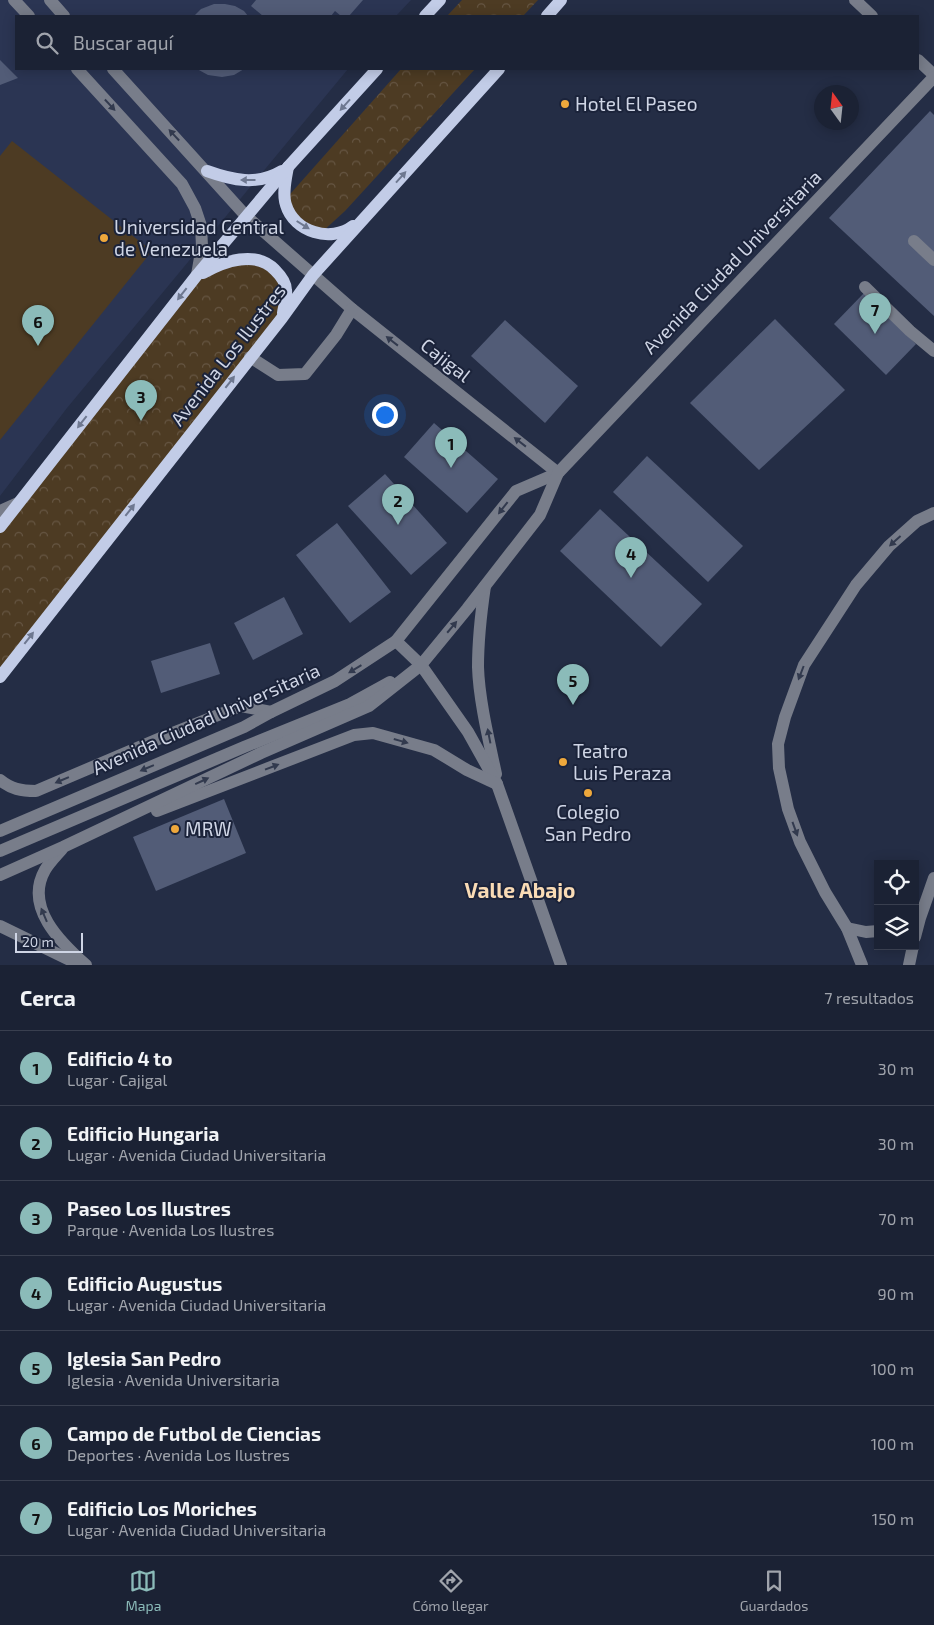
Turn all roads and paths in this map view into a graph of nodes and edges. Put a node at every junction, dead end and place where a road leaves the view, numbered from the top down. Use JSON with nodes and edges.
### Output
{"nodes":[{"id":1,"x":14,"y":0,"type":"edge"},
{"id":2,"x":50,"y":0,"type":"edge"},
{"id":3,"x":440,"y":0,"type":"edge"},
{"id":4,"x":562,"y":0,"type":"edge"},
{"id":5,"x":855,"y":0,"type":"edge"},
{"id":6,"x":28,"y":15,"type":"edge"},
{"id":7,"x":63,"y":15,"type":"edge"},
{"id":8,"x":426,"y":15,"type":"edge"},
{"id":9,"x":548,"y":15,"type":"edge"},
{"id":10,"x":871,"y":15,"type":"edge"},
{"id":11,"x":919,"y":61,"type":"edge"},
{"id":12,"x":78,"y":70,"type":"edge"},
{"id":13,"x":114,"y":70,"type":"edge"},
{"id":14,"x":377,"y":70,"type":"edge"},
{"id":15,"x":498,"y":70,"type":"edge"},
{"id":16,"x":934,"y":76,"type":"edge"},
{"id":17,"x":288,"y":167,"type":"junction"},
{"id":18,"x":207,"y":171,"type":"junction"},
{"id":19,"x":368,"y":213,"type":"junction"},
{"id":20,"x":246,"y":216,"type":"junction"},
{"id":21,"x":914,"y":241,"type":"dead end"},
{"id":22,"x":934,"y":260,"type":"edge"},
{"id":23,"x":314,"y":275,"type":"junction"},
{"id":24,"x":197,"y":276,"type":"junction"},
{"id":25,"x":865,"y":287,"type":"dead end"},
{"id":26,"x":352,"y":309,"type":"junction"},
{"id":27,"x":282,"y":318,"type":"junction"},
{"id":28,"x":934,"y":351,"type":"edge"},
{"id":29,"x":250,"y":358,"type":"junction"},
{"id":30,"x":558,"y":473,"type":"junction"},
{"id":31,"x":18,"y":503,"type":"junction"},
{"id":32,"x":0,"y":511,"type":"edge"},
{"id":33,"x":934,"y":513,"type":"edge"},
{"id":34,"x":0,"y":527,"type":"edge"},
{"id":35,"x":486,"y":586,"type":"junction"},
{"id":36,"x":396,"y":641,"type":"junction"},
{"id":37,"x":421,"y":665,"type":"junction"},
{"id":38,"x":0,"y":677,"type":"edge"},
{"id":39,"x":271,"y":712,"type":"junction"},
{"id":40,"x":0,"y":780,"type":"edge"},
{"id":41,"x":497,"y":784,"type":"junction"},
{"id":42,"x":0,"y":830,"type":"edge"},
{"id":43,"x":63,"y":847,"type":"junction"},
{"id":44,"x":0,"y":851,"type":"edge"},
{"id":45,"x":0,"y":875,"type":"edge"},
{"id":46,"x":934,"y":878,"type":"edge"},
{"id":47,"x":919,"y":914,"type":"edge"},
{"id":48,"x":0,"y":926,"type":"edge"},
{"id":49,"x":847,"y":928,"type":"junction"},
{"id":50,"x":874,"y":931,"type":"edge"},
{"id":51,"x":912,"y":950,"type":"edge"},
{"id":52,"x":80,"y":965,"type":"edge"},
{"id":53,"x":86,"y":965,"type":"edge"},
{"id":54,"x":561,"y":965,"type":"edge"},
{"id":55,"x":862,"y":965,"type":"edge"},
{"id":56,"x":909,"y":965,"type":"edge"}],
"edges":[{"from":1,"to":6,"type":"street"},
{"from":2,"to":7,"type":"street"},
{"from":3,"to":8,"type":"main road"},
{"from":4,"to":9,"type":"main road"},
{"from":5,"to":10,"type":"street"},
{"from":11,"to":16,"type":"street"},
{"from":12,"to":24,"type":"street","one_way":true},
{"from":18,"to":13,"type":"street","name":"Cajigal","one_way":true},
{"from":14,"to":17,"type":"main road","one_way":true},
{"from":19,"to":15,"type":"main road","name":"Avenida Los Ilustres","one_way":true},
{"from":16,"to":30,"type":"street","name":"Avenida Ciudad Universitaria"},
{"from":17,"to":18,"type":"main road","one_way":true},
{"from":17,"to":19,"type":"main road","one_way":true},
{"from":17,"to":20,"type":"main road"},
{"from":18,"to":20,"type":"street","name":"Cajigal"},
{"from":19,"to":23,"type":"main road","name":"Avenida Los Ilustres"},
{"from":20,"to":23,"type":"street","name":"Cajigal"},
{"from":20,"to":24,"type":"main road"},
{"from":21,"to":22,"type":"street"},
{"from":23,"to":26,"type":"street","name":"Cajigal"},
{"from":23,"to":27,"type":"main road","name":"Avenida Los Ilustres"},
{"from":24,"to":27,"type":"main road"},
{"from":24,"to":31,"type":"main road","one_way":true},
{"from":25,"to":28,"type":"street"},
{"from":26,"to":29,"type":"street"},
{"from":30,"to":26,"type":"street","name":"Cajigal","one_way":true},
{"from":27,"to":29,"type":"main road","name":"Avenida Los Ilustres"},
{"from":38,"to":29,"type":"main road","name":"Avenida Los Ilustres","one_way":true},
{"from":30,"to":35,"type":"street","name":"Avenida Ciudad Universitaria"},
{"from":30,"to":36,"type":"street","name":"Avenida Ciudad Universitaria","one_way":true},
{"from":31,"to":32,"type":"street"},
{"from":31,"to":34,"type":"main road"},
{"from":33,"to":49,"type":"street","one_way":true},
{"from":37,"to":35,"type":"street","name":"Avenida Ciudad Universitaria","one_way":true},
{"from":41,"to":35,"type":"street","one_way":true},
{"from":36,"to":37,"type":"street"},
{"from":36,"to":39,"type":"street","name":"Avenida Ciudad Universitaria","one_way":true},
{"from":37,"to":41,"type":"street"},
{"from":43,"to":37,"type":"street","name":"Avenida Ciudad Universitaria","one_way":true},
{"from":37,"to":44,"type":"street","name":"Avenida Ciudad Universitaria"},
{"from":39,"to":40,"type":"street","one_way":true},
{"from":39,"to":42,"type":"street","name":"Avenida Ciudad Universitaria","one_way":true},
{"from":43,"to":41,"type":"street","name":"Avenida Ciudad Universitaria","one_way":true},
{"from":41,"to":54,"type":"street"},
{"from":43,"to":45,"type":"street","name":"Avenida Ciudad Universitaria"},
{"from":53,"to":43,"type":"street","one_way":true},
{"from":46,"to":47,"type":"street"},
{"from":48,"to":52,"type":"street"},
{"from":49,"to":50,"type":"street"},
{"from":49,"to":55,"type":"street"},
{"from":51,"to":56,"type":"street"}]}
